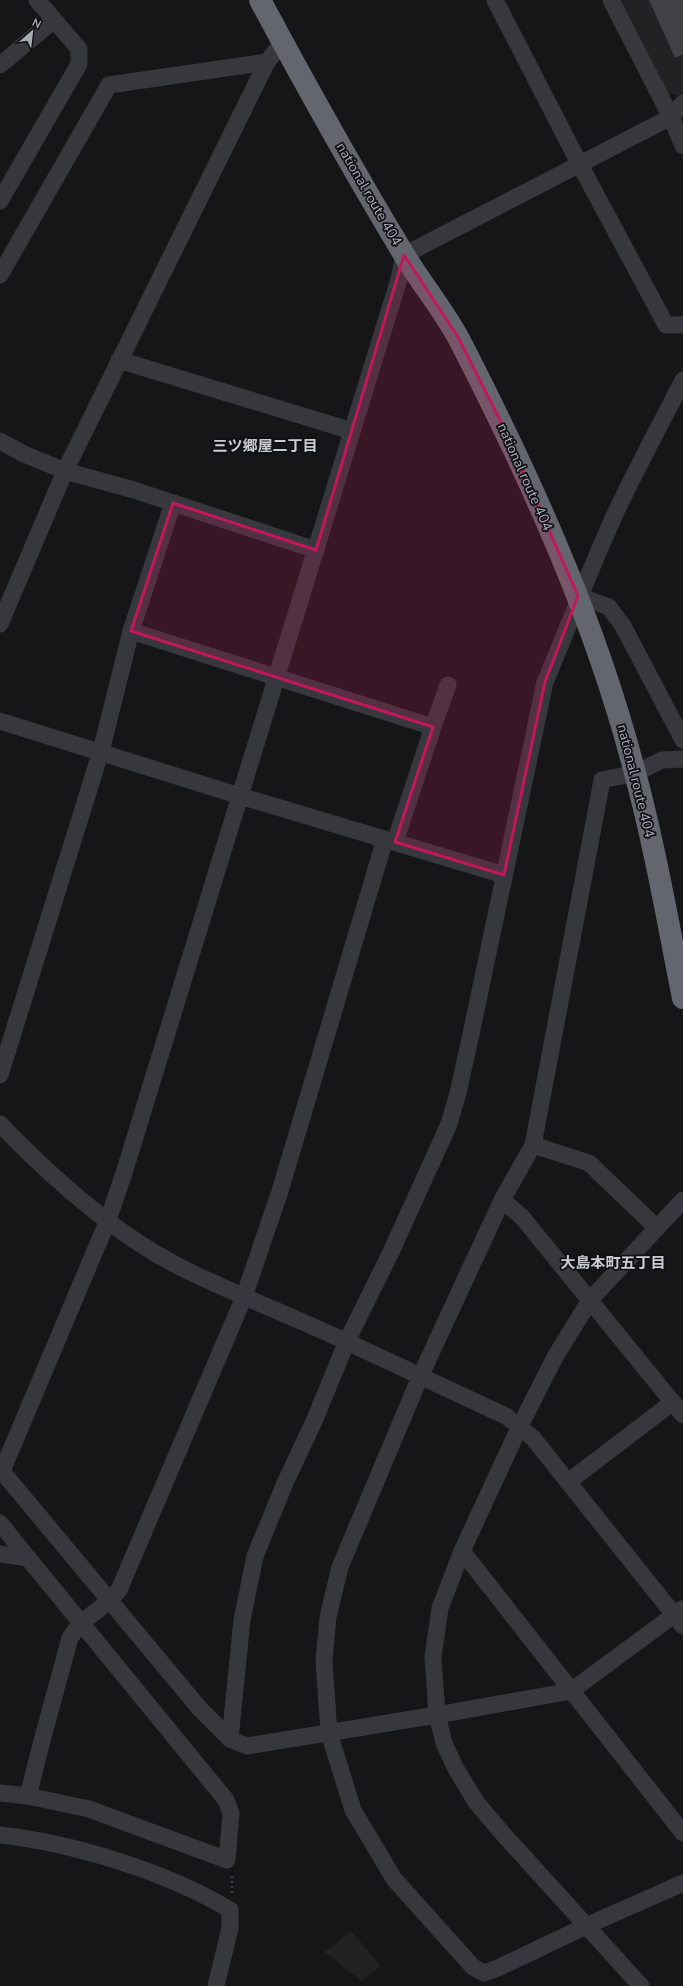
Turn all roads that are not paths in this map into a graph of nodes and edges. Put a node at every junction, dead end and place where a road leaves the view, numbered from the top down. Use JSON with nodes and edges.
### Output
{"nodes":[{"id":1,"x":38,"y":0,"type":"edge"},
{"id":2,"x":260,"y":0,"type":"edge"},
{"id":3,"x":495,"y":0,"type":"edge"},
{"id":4,"x":611,"y":0,"type":"edge"},
{"id":5,"x":54,"y":20,"type":"junction"},
{"id":6,"x":283,"y":42,"type":"junction"},
{"id":7,"x":267,"y":62,"type":"junction"},
{"id":8,"x":0,"y":65,"type":"edge"},
{"id":9,"x":683,"y":103,"type":"edge"},
{"id":10,"x":671,"y":117,"type":"junction"},
{"id":11,"x":683,"y":146,"type":"edge"},
{"id":12,"x":579,"y":163,"type":"junction"},
{"id":13,"x":0,"y":202,"type":"edge"},
{"id":14,"x":404,"y":255,"type":"junction"},
{"id":15,"x":0,"y":275,"type":"edge"},
{"id":16,"x":683,"y":325,"type":"edge"},
{"id":17,"x":119,"y":360,"type":"junction"},
{"id":18,"x":683,"y":380,"type":"edge"},
{"id":19,"x":352,"y":432,"type":"junction"},
{"id":20,"x":0,"y":441,"type":"edge"},
{"id":21,"x":65,"y":471,"type":"junction"},
{"id":22,"x":173,"y":503,"type":"junction"},
{"id":23,"x":316,"y":550,"type":"junction"},
{"id":24,"x":578,"y":596,"type":"junction"},
{"id":25,"x":0,"y":624,"type":"edge"},
{"id":26,"x":131,"y":631,"type":"junction"},
{"id":27,"x":277,"y":677,"type":"junction"},
{"id":28,"x":448,"y":685,"type":"dead end"},
{"id":29,"x":0,"y":721,"type":"edge"},
{"id":30,"x":432,"y":727,"type":"junction"},
{"id":31,"x":683,"y":740,"type":"edge"},
{"id":32,"x":101,"y":751,"type":"junction"},
{"id":33,"x":683,"y":759,"type":"edge"},
{"id":34,"x":636,"y":773,"type":"junction"},
{"id":35,"x":240,"y":796,"type":"junction"},
{"id":36,"x":390,"y":840,"type":"junction"},
{"id":37,"x":504,"y":875,"type":"junction"},
{"id":38,"x":683,"y":998,"type":"edge"},
{"id":39,"x":0,"y":1075,"type":"edge"},
{"id":40,"x":0,"y":1124,"type":"edge"},
{"id":41,"x":533,"y":1145,"type":"junction"},
{"id":42,"x":502,"y":1200,"type":"junction"},
{"id":43,"x":683,"y":1200,"type":"edge"},
{"id":44,"x":108,"y":1220,"type":"junction"},
{"id":45,"x":657,"y":1228,"type":"junction"},
{"id":46,"x":244,"y":1297,"type":"junction"},
{"id":47,"x":590,"y":1300,"type":"junction"},
{"id":48,"x":347,"y":1341,"type":"junction"},
{"id":49,"x":420,"y":1376,"type":"junction"},
{"id":50,"x":673,"y":1402,"type":"junction"},
{"id":51,"x":683,"y":1415,"type":"edge"},
{"id":52,"x":520,"y":1426,"type":"junction"},
{"id":53,"x":1,"y":1470,"type":"edge"},
{"id":54,"x":568,"y":1482,"type":"junction"},
{"id":55,"x":0,"y":1523,"type":"edge"},
{"id":56,"x":462,"y":1551,"type":"junction"},
{"id":57,"x":0,"y":1554,"type":"edge"},
{"id":58,"x":28,"y":1558,"type":"junction"},
{"id":59,"x":109,"y":1601,"type":"junction"},
{"id":60,"x":680,"y":1616,"type":"edge"},
{"id":61,"x":80,"y":1624,"type":"junction"},
{"id":62,"x":571,"y":1691,"type":"junction"},
{"id":63,"x":437,"y":1715,"type":"junction"},
{"id":64,"x":329,"y":1733,"type":"junction"},
{"id":65,"x":230,"y":1739,"type":"junction"},
{"id":66,"x":0,"y":1793,"type":"edge"},
{"id":67,"x":28,"y":1796,"type":"junction"},
{"id":68,"x":683,"y":1833,"type":"edge"},
{"id":69,"x":0,"y":1834,"type":"edge"},
{"id":70,"x":683,"y":1883,"type":"edge"},
{"id":71,"x":586,"y":1926,"type":"junction"},
{"id":72,"x":216,"y":1986,"type":"edge"},
{"id":73,"x":641,"y":1986,"type":"edge"}],
"edges":[{"from":1,"to":5,"type":"street"},
{"from":2,"to":6,"type":"highway","name":"national route 404"},
{"from":3,"to":12,"type":"street"},
{"from":4,"to":10,"type":"street"},
{"from":5,"to":8,"type":"street"},
{"from":5,"to":13,"type":"street"},
{"from":6,"to":7,"type":"street"},
{"from":6,"to":14,"type":"highway","name":"national route 404"},
{"from":7,"to":15,"type":"street"},
{"from":7,"to":17,"type":"street"},
{"from":9,"to":10,"type":"street"},
{"from":10,"to":11,"type":"street"},
{"from":10,"to":12,"type":"street"},
{"from":12,"to":14,"type":"street"},
{"from":12,"to":16,"type":"street"},
{"from":14,"to":19,"type":"street"},
{"from":14,"to":24,"type":"highway","name":"national route 404"},
{"from":17,"to":19,"type":"street"},
{"from":17,"to":21,"type":"street"},
{"from":18,"to":24,"type":"street"},
{"from":19,"to":23,"type":"street"},
{"from":20,"to":21,"type":"street"},
{"from":21,"to":22,"type":"street"},
{"from":21,"to":25,"type":"street"},
{"from":22,"to":23,"type":"street"},
{"from":22,"to":26,"type":"street"},
{"from":23,"to":27,"type":"street"},
{"from":24,"to":31,"type":"street"},
{"from":24,"to":34,"type":"highway","name":"national route 404"},
{"from":24,"to":37,"type":"street"},
{"from":26,"to":27,"type":"street"},
{"from":26,"to":32,"type":"street"},
{"from":27,"to":30,"type":"street"},
{"from":27,"to":35,"type":"street"},
{"from":28,"to":30,"type":"street"},
{"from":29,"to":32,"type":"street"},
{"from":30,"to":36,"type":"street"},
{"from":32,"to":35,"type":"street"},
{"from":32,"to":39,"type":"street"},
{"from":33,"to":34,"type":"street"},
{"from":34,"to":38,"type":"highway","name":"national route 404"},
{"from":34,"to":41,"type":"street"},
{"from":35,"to":36,"type":"street"},
{"from":35,"to":44,"type":"street"},
{"from":36,"to":37,"type":"street"},
{"from":36,"to":46,"type":"street"},
{"from":37,"to":48,"type":"street"},
{"from":40,"to":44,"type":"street"},
{"from":41,"to":42,"type":"street"},
{"from":41,"to":45,"type":"street"},
{"from":42,"to":47,"type":"street"},
{"from":42,"to":49,"type":"street"},
{"from":43,"to":45,"type":"street"},
{"from":44,"to":46,"type":"street"},
{"from":44,"to":53,"type":"street"},
{"from":45,"to":47,"type":"street"},
{"from":46,"to":48,"type":"street"},
{"from":46,"to":59,"type":"street"},
{"from":47,"to":50,"type":"street"},
{"from":47,"to":52,"type":"street"},
{"from":48,"to":49,"type":"street"},
{"from":48,"to":65,"type":"street"},
{"from":49,"to":52,"type":"street"},
{"from":49,"to":64,"type":"street"},
{"from":50,"to":51,"type":"street"},
{"from":50,"to":54,"type":"street"},
{"from":52,"to":54,"type":"street"},
{"from":52,"to":56,"type":"street"},
{"from":53,"to":59,"type":"street"},
{"from":54,"to":60,"type":"street"},
{"from":55,"to":58,"type":"street"},
{"from":56,"to":62,"type":"street"},
{"from":56,"to":63,"type":"street"},
{"from":57,"to":58,"type":"street"},
{"from":58,"to":61,"type":"street"},
{"from":59,"to":61,"type":"street"},
{"from":59,"to":65,"type":"street"},
{"from":60,"to":62,"type":"street"},
{"from":61,"to":67,"type":"street"},
{"from":61,"to":67,"type":"street"},
{"from":62,"to":63,"type":"street"},
{"from":62,"to":68,"type":"street"},
{"from":63,"to":64,"type":"street"},
{"from":63,"to":71,"type":"street"},
{"from":64,"to":65,"type":"street"},
{"from":64,"to":71,"type":"street"},
{"from":66,"to":67,"type":"street"},
{"from":69,"to":72,"type":"street"},
{"from":70,"to":71,"type":"street"},
{"from":71,"to":73,"type":"street"}]}
